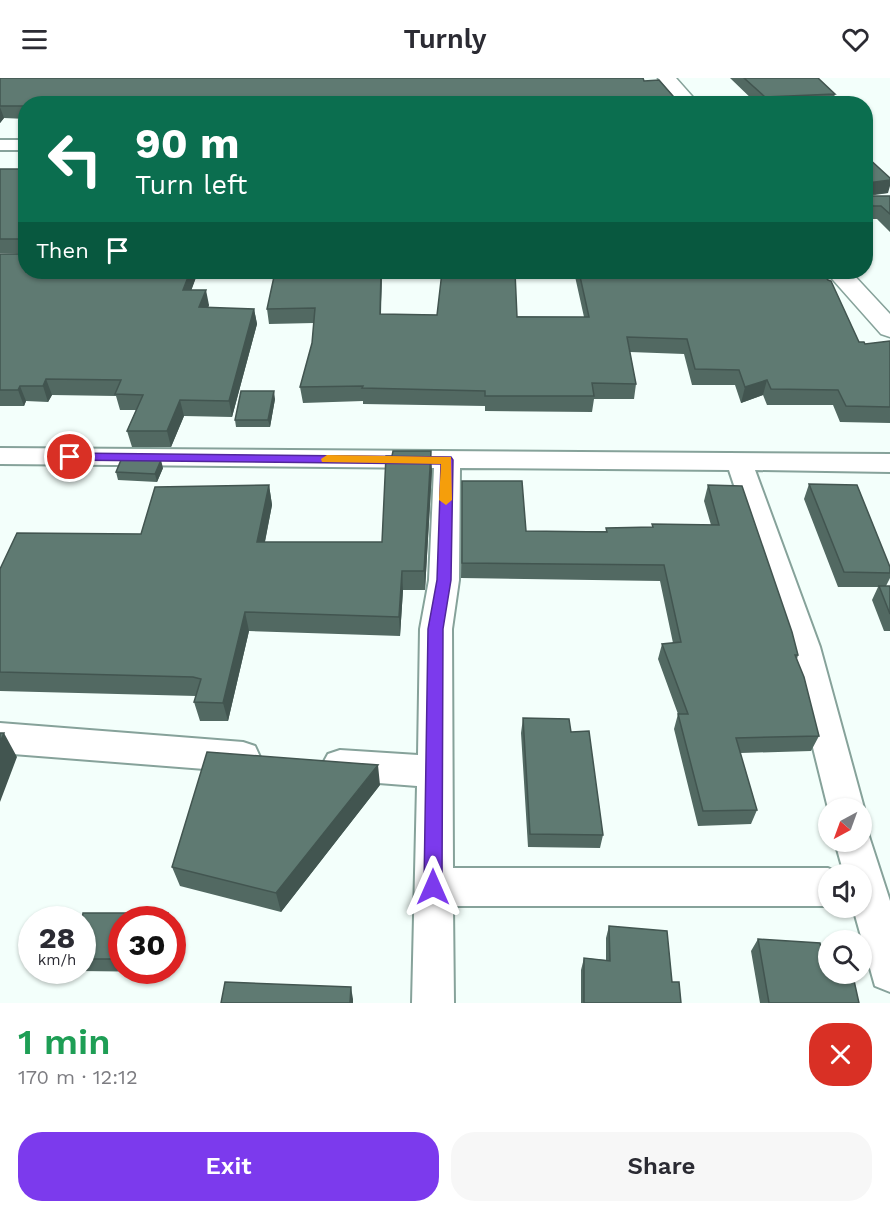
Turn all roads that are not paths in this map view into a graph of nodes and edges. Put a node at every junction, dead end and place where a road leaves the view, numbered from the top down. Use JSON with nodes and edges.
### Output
{"nodes":[{"id":1,"x":667,"y":78,"type":"edge"},
{"id":2,"x":683,"y":96,"type":"edge"},
{"id":3,"x":0,"y":145,"type":"edge"},
{"id":4,"x":18,"y":145,"type":"edge"},
{"id":5,"x":845,"y":279,"type":"edge"},
{"id":6,"x":890,"y":329,"type":"edge"},
{"id":7,"x":0,"y":456,"type":"edge"},
{"id":8,"x":447,"y":460,"type":"junction"},
{"id":9,"x":739,"y":462,"type":"junction"},
{"id":10,"x":890,"y":463,"type":"edge"},
{"id":11,"x":0,"y":738,"type":"edge"},
{"id":12,"x":269,"y":759,"type":"edge"},
{"id":13,"x":304,"y":762,"type":"edge"},
{"id":14,"x":434,"y":772,"type":"junction"},
{"id":15,"x":843,"y":798,"type":"edge"},
{"id":16,"x":433,"y":887,"type":"junction"},
{"id":17,"x":818,"y":888,"type":"edge"},
{"id":18,"x":865,"y":918,"type":"edge"},
{"id":19,"x":890,"y":971,"type":"edge"},
{"id":20,"x":433,"y":1003,"type":"edge"}],
"edges":[{"from":1,"to":2,"type":"main road"},
{"from":3,"to":4,"type":"street"},
{"from":5,"to":6,"type":"main road"},
{"from":7,"to":8,"type":"street"},
{"from":8,"to":9,"type":"street"},
{"from":8,"to":14,"type":"street"},
{"from":9,"to":10,"type":"street"},
{"from":9,"to":15,"type":"street"},
{"from":11,"to":12,"type":"street"},
{"from":13,"to":14,"type":"street"},
{"from":14,"to":16,"type":"street"},
{"from":16,"to":17,"type":"street"},
{"from":16,"to":20,"type":"street"},
{"from":18,"to":19,"type":"street"}]}
